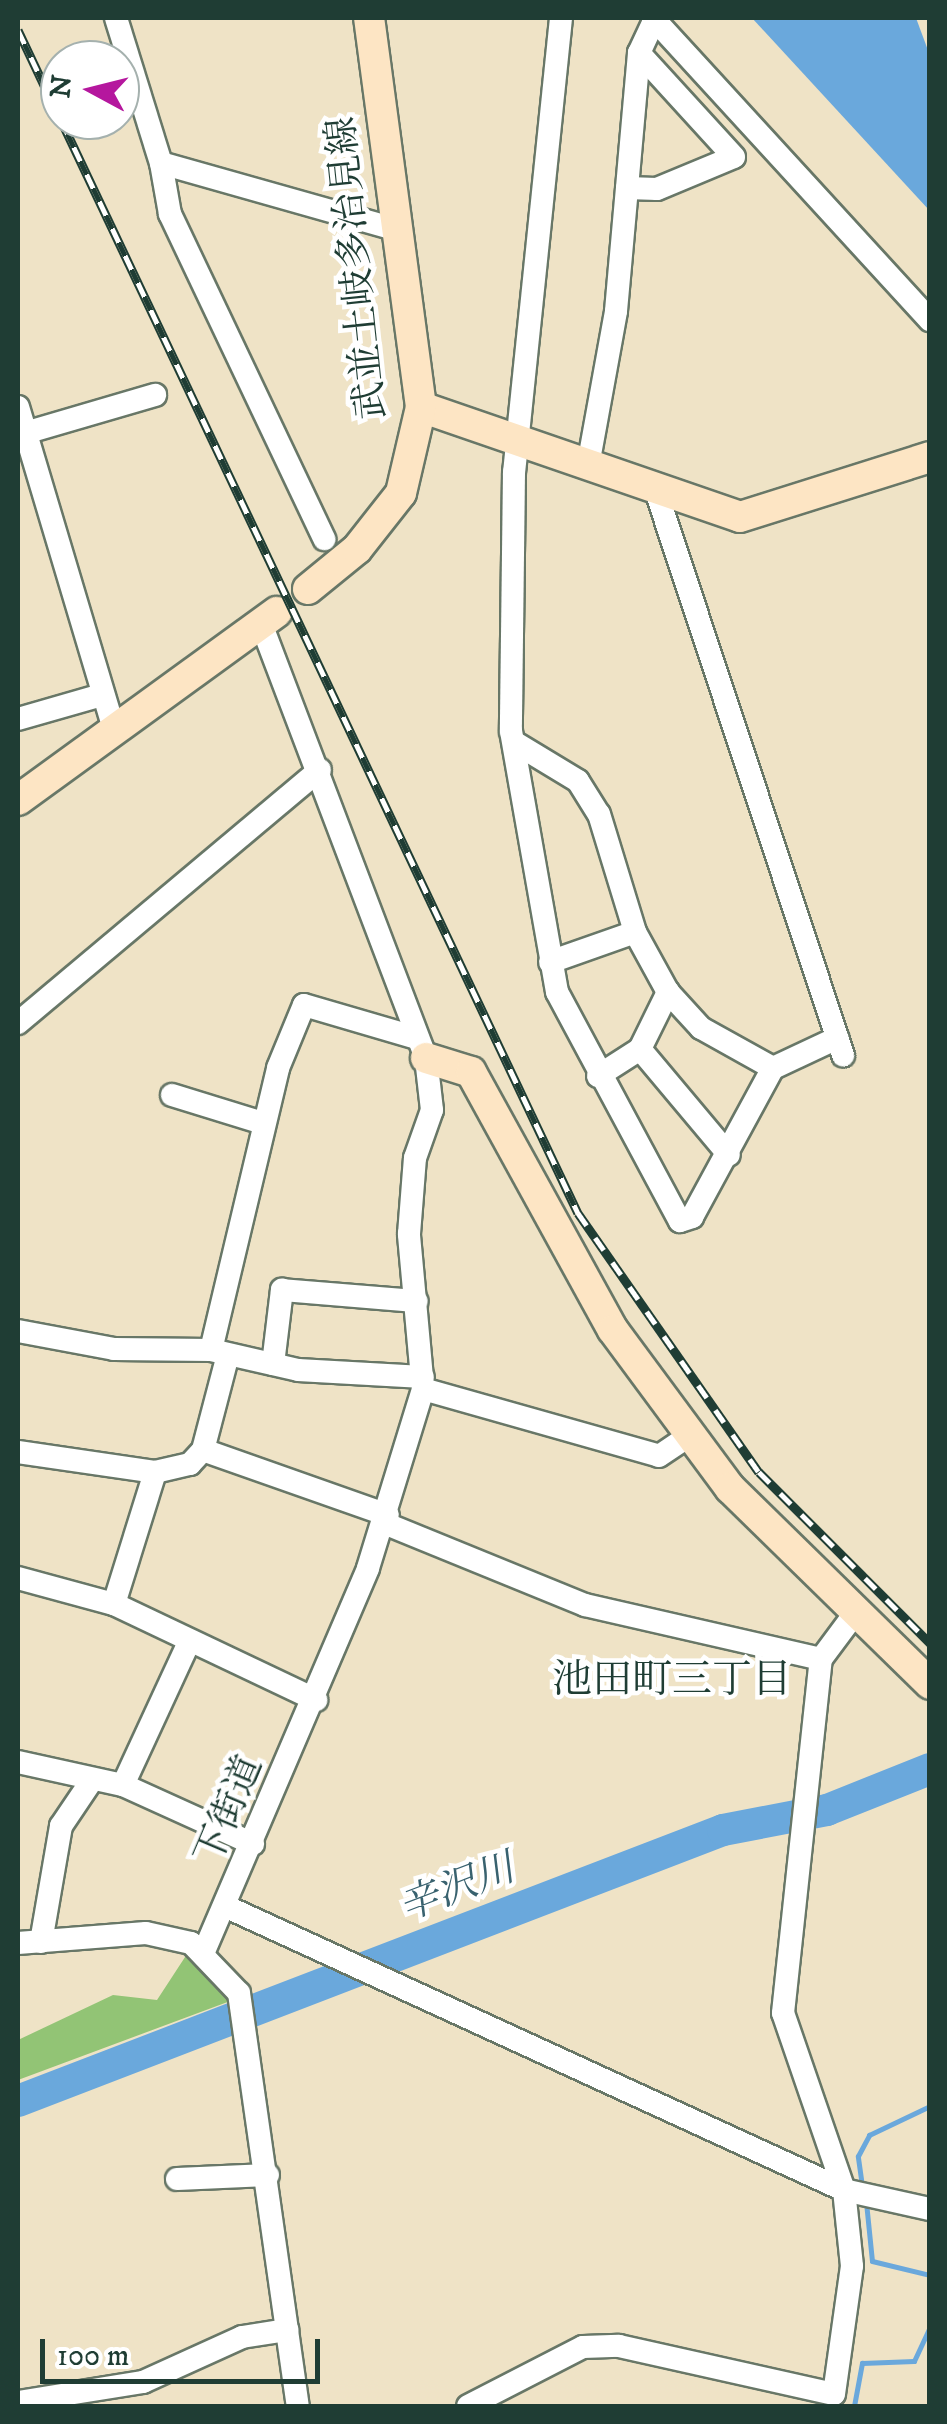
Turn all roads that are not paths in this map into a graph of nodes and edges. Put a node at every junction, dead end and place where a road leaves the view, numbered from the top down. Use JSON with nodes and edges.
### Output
{"nodes":[{"id":1,"x":116,"y":18,"type":"edge"},
{"id":2,"x":369,"y":18,"type":"edge"},
{"id":3,"x":562,"y":18,"type":"edge"},
{"id":4,"x":654,"y":18,"type":"edge"},
{"id":5,"x":639,"y":53,"type":"junction"},
{"id":6,"x":160,"y":163,"type":"junction"},
{"id":7,"x":628,"y":188,"type":"junction"},
{"id":8,"x":397,"y":230,"type":"junction"},
{"id":9,"x":930,"y":320,"type":"edge"},
{"id":10,"x":155,"y":395,"type":"dead end"},
{"id":11,"x":421,"y":406,"type":"junction"},
{"id":12,"x":18,"y":407,"type":"edge"},
{"id":13,"x":21,"y":434,"type":"edge"},
{"id":14,"x":516,"y":436,"type":"junction"},
{"id":15,"x":930,"y":457,"type":"edge"},
{"id":16,"x":589,"y":460,"type":"junction"},
{"id":17,"x":654,"y":485,"type":"junction"},
{"id":18,"x":324,"y":539,"type":"dead end"},
{"id":19,"x":308,"y":588,"type":"dead end"},
{"id":20,"x":268,"y":617,"type":"joint"},
{"id":21,"x":98,"y":696,"type":"junction"},
{"id":22,"x":18,"y":719,"type":"edge"},
{"id":23,"x":112,"y":726,"type":"junction"},
{"id":24,"x":517,"y":744,"type":"junction"},
{"id":25,"x":320,"y":770,"type":"junction"},
{"id":26,"x":18,"y":800,"type":"edge"},
{"id":27,"x":635,"y":932,"type":"junction"},
{"id":28,"x":550,"y":962,"type":"junction"},
{"id":29,"x":668,"y":992,"type":"junction"},
{"id":30,"x":18,"y":1023,"type":"edge"},
{"id":31,"x":422,"y":1048,"type":"junction"},
{"id":32,"x":640,"y":1049,"type":"junction"},
{"id":33,"x":773,"y":1068,"type":"junction"},
{"id":34,"x":598,"y":1076,"type":"junction"},
{"id":35,"x":172,"y":1095,"type":"dead end"},
{"id":36,"x":263,"y":1124,"type":"junction"},
{"id":37,"x":729,"y":1155,"type":"junction"},
{"id":38,"x":416,"y":1301,"type":"junction"},
{"id":39,"x":19,"y":1337,"type":"edge"},
{"id":40,"x":219,"y":1353,"type":"junction"},
{"id":41,"x":273,"y":1364,"type":"junction"},
{"id":42,"x":423,"y":1383,"type":"junction"},
{"id":43,"x":690,"y":1434,"type":"junction"},
{"id":44,"x":202,"y":1450,"type":"junction"},
{"id":45,"x":18,"y":1452,"type":"edge"},
{"id":46,"x":155,"y":1472,"type":"junction"},
{"id":47,"x":386,"y":1519,"type":"junction"},
{"id":48,"x":18,"y":1578,"type":"edge"},
{"id":49,"x":114,"y":1604,"type":"junction"},
{"id":50,"x":856,"y":1612,"type":"junction"},
{"id":51,"x":189,"y":1642,"type":"junction"},
{"id":52,"x":821,"y":1659,"type":"junction"},
{"id":53,"x":930,"y":1684,"type":"edge"},
{"id":54,"x":316,"y":1700,"type":"junction"},
{"id":55,"x":18,"y":1762,"type":"edge"},
{"id":56,"x":92,"y":1780,"type":"junction"},
{"id":57,"x":123,"y":1785,"type":"junction"},
{"id":58,"x":253,"y":1844,"type":"junction"},
{"id":59,"x":227,"y":1906,"type":"junction"},
{"id":60,"x":29,"y":1942,"type":"edge"},
{"id":61,"x":206,"y":1949,"type":"junction"},
{"id":62,"x":268,"y":2176,"type":"junction"},
{"id":63,"x":177,"y":2178,"type":"dead end"},
{"id":64,"x":858,"y":2193,"type":"junction"},
{"id":65,"x":930,"y":2209,"type":"edge"},
{"id":66,"x":287,"y":2330,"type":"junction"},
{"id":67,"x":833,"y":2400,"type":"edge"},
{"id":68,"x":18,"y":2402,"type":"edge"},
{"id":69,"x":298,"y":2406,"type":"edge"},
{"id":70,"x":477,"y":2406,"type":"edge"}],
"edges":[{"from":1,"to":6,"type":"street"},
{"from":2,"to":8,"type":"street","name":"武並土岐多治見線"},
{"from":3,"to":14,"type":"street"},
{"from":4,"to":5,"type":"street"},
{"from":4,"to":9,"type":"street"},
{"from":5,"to":7,"type":"street"},
{"from":5,"to":7,"type":"street"},
{"from":6,"to":8,"type":"street"},
{"from":6,"to":18,"type":"street"},
{"from":7,"to":16,"type":"street"},
{"from":8,"to":11,"type":"street","name":"武並土岐多治見線"},
{"from":10,"to":13,"type":"street"},
{"from":11,"to":14,"type":"street"},
{"from":11,"to":19,"type":"street","name":"武並土岐多治見線"},
{"from":12,"to":13,"type":"street"},
{"from":13,"to":21,"type":"street"},
{"from":14,"to":16,"type":"street"},
{"from":14,"to":24,"type":"street"},
{"from":15,"to":17,"type":"street"},
{"from":16,"to":17,"type":"street"},
{"from":17,"to":33,"type":"street"},
{"from":20,"to":23,"type":"street"},
{"from":20,"to":25,"type":"street"},
{"from":21,"to":22,"type":"street"},
{"from":21,"to":23,"type":"street"},
{"from":23,"to":26,"type":"street"},
{"from":24,"to":27,"type":"street"},
{"from":24,"to":28,"type":"street"},
{"from":25,"to":30,"type":"street"},
{"from":25,"to":31,"type":"street"},
{"from":27,"to":28,"type":"street"},
{"from":27,"to":29,"type":"street"},
{"from":28,"to":34,"type":"street"},
{"from":29,"to":32,"type":"street"},
{"from":29,"to":33,"type":"street"},
{"from":31,"to":36,"type":"street"},
{"from":31,"to":38,"type":"street"},
{"from":31,"to":43,"type":"street"},
{"from":32,"to":34,"type":"street"},
{"from":32,"to":37,"type":"street"},
{"from":33,"to":37,"type":"street"},
{"from":34,"to":37,"type":"street"},
{"from":35,"to":36,"type":"street"},
{"from":36,"to":40,"type":"street"},
{"from":38,"to":41,"type":"street"},
{"from":38,"to":42,"type":"street"},
{"from":39,"to":40,"type":"street"},
{"from":40,"to":41,"type":"street"},
{"from":40,"to":44,"type":"street"},
{"from":41,"to":42,"type":"street"},
{"from":42,"to":43,"type":"street"},
{"from":42,"to":47,"type":"street","name":"下街道"},
{"from":43,"to":50,"type":"street"},
{"from":44,"to":46,"type":"street"},
{"from":44,"to":47,"type":"street"},
{"from":45,"to":46,"type":"street"},
{"from":46,"to":49,"type":"street"},
{"from":47,"to":52,"type":"street"},
{"from":47,"to":54,"type":"street","name":"下街道"},
{"from":48,"to":49,"type":"street"},
{"from":49,"to":51,"type":"street"},
{"from":50,"to":52,"type":"street"},
{"from":50,"to":53,"type":"street"},
{"from":51,"to":54,"type":"street"},
{"from":51,"to":57,"type":"street"},
{"from":52,"to":64,"type":"street"},
{"from":54,"to":58,"type":"street","name":"下街道"},
{"from":55,"to":56,"type":"street"},
{"from":56,"to":57,"type":"street"},
{"from":56,"to":60,"type":"street"},
{"from":57,"to":58,"type":"street"},
{"from":58,"to":59,"type":"street","name":"下街道"},
{"from":59,"to":61,"type":"street","name":"下街道"},
{"from":59,"to":64,"type":"street"},
{"from":60,"to":61,"type":"street"},
{"from":61,"to":62,"type":"street"},
{"from":62,"to":63,"type":"street"},
{"from":62,"to":66,"type":"street"},
{"from":64,"to":65,"type":"street"},
{"from":64,"to":67,"type":"street"},
{"from":66,"to":68,"type":"street"},
{"from":66,"to":69,"type":"street"},
{"from":67,"to":70,"type":"street"}]}
